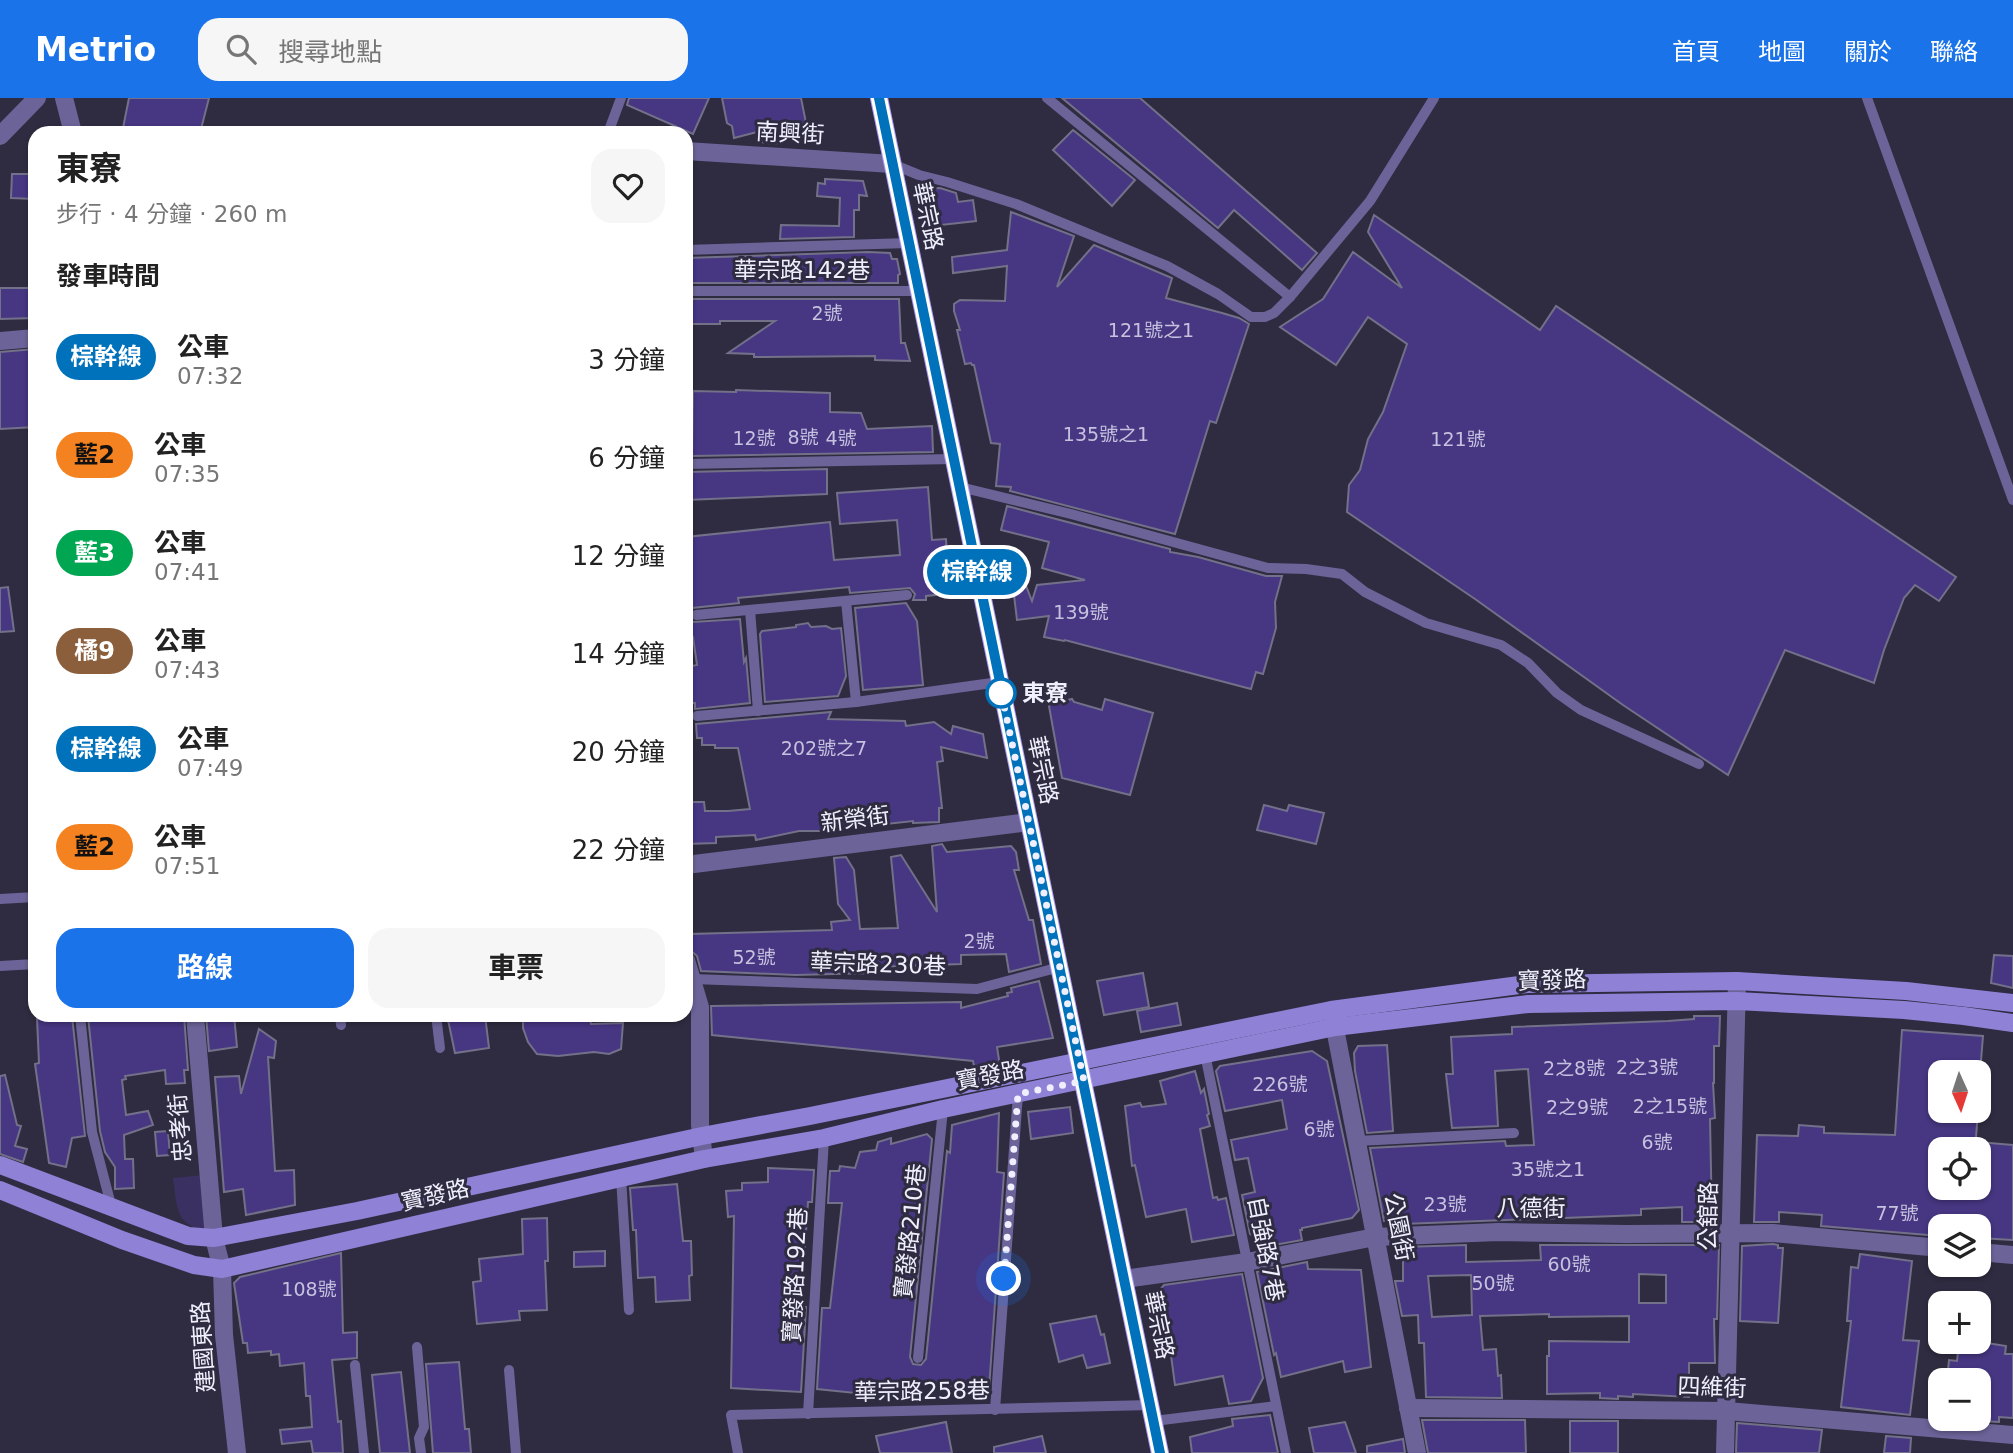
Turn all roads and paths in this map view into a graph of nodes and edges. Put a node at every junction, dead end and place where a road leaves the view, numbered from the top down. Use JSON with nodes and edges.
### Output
{"nodes":[{"id":1,"x":19,"y":98,"type":"edge"},
{"id":2,"x":37,"y":98,"type":"edge"},
{"id":3,"x":64,"y":98,"type":"edge"},
{"id":4,"x":621,"y":98,"type":"edge"},
{"id":5,"x":879,"y":98,"type":"edge"},
{"id":6,"x":1047,"y":98,"type":"edge"},
{"id":7,"x":1434,"y":98,"type":"edge"},
{"id":8,"x":1867,"y":98,"type":"edge"},
{"id":9,"x":0,"y":122,"type":"edge"},
{"id":10,"x":71,"y":126,"type":"edge"},
{"id":11,"x":611,"y":126,"type":"edge"},
{"id":12,"x":0,"y":136,"type":"edge"},
{"id":13,"x":693,"y":151,"type":"edge"},
{"id":14,"x":892,"y":164,"type":"junction"},
{"id":15,"x":908,"y":243,"type":"junction"},
{"id":16,"x":693,"y":250,"type":"edge"},
{"id":17,"x":693,"y":290,"type":"edge"},
{"id":18,"x":918,"y":291,"type":"junction"},
{"id":19,"x":1290,"y":297,"type":"junction"},
{"id":20,"x":28,"y":339,"type":"edge"},
{"id":21,"x":0,"y":341,"type":"edge"},
{"id":22,"x":954,"y":459,"type":"junction"},
{"id":23,"x":693,"y":464,"type":"edge"},
{"id":24,"x":960,"y":487,"type":"junction"},
{"id":25,"x":2013,"y":500,"type":"edge"},
{"id":26,"x":907,"y":595,"type":"dead end"},
{"id":27,"x":846,"y":601,"type":"junction"},
{"id":28,"x":750,"y":610,"type":"junction"},
{"id":29,"x":696,"y":615,"type":"dead end"},
{"id":30,"x":999,"y":682,"type":"junction"},
{"id":31,"x":856,"y":702,"type":"junction"},
{"id":32,"x":758,"y":711,"type":"junction"},
{"id":33,"x":697,"y":716,"type":"dead end"},
{"id":34,"x":1699,"y":764,"type":"dead end"},
{"id":35,"x":1029,"y":822,"type":"junction"},
{"id":36,"x":693,"y":864,"type":"edge"},
{"id":37,"x":28,"y":897,"type":"edge"},
{"id":38,"x":0,"y":899,"type":"edge"},
{"id":39,"x":28,"y":964,"type":"edge"},
{"id":40,"x":0,"y":966,"type":"edge"},
{"id":41,"x":1060,"y":967,"type":"junction"},
{"id":42,"x":693,"y":979,"type":"edge"},
{"id":43,"x":1737,"y":981,"type":"junction"},
{"id":44,"x":693,"y":982,"type":"edge"},
{"id":45,"x":1737,"y":1002,"type":"junction"},
{"id":46,"x":2013,"y":1003,"type":"edge"},
{"id":47,"x":1333,"y":1019,"type":"junction"},
{"id":48,"x":81,"y":1022,"type":"edge"},
{"id":49,"x":196,"y":1022,"type":"edge"},
{"id":50,"x":437,"y":1022,"type":"edge"},
{"id":51,"x":2013,"y":1023,"type":"edge"},
{"id":52,"x":440,"y":1048,"type":"dead end"},
{"id":53,"x":1205,"y":1054,"type":"junction"},
{"id":54,"x":1079,"y":1061,"type":"junction"},
{"id":55,"x":1084,"y":1081,"type":"junction"},
{"id":56,"x":1018,"y":1094,"type":"junction"},
{"id":57,"x":943,"y":1109,"type":"junction"},
{"id":58,"x":1514,"y":1133,"type":"dead end"},
{"id":59,"x":702,"y":1136,"type":"junction"},
{"id":60,"x":824,"y":1138,"type":"junction"},
{"id":61,"x":1357,"y":1141,"type":"junction"},
{"id":62,"x":704,"y":1159,"type":"junction"},
{"id":63,"x":0,"y":1165,"type":"edge"},
{"id":64,"x":621,"y":1177,"type":"junction"},
{"id":65,"x":0,"y":1190,"type":"edge"},
{"id":66,"x":111,"y":1205,"type":"junction"},
{"id":67,"x":1732,"y":1233,"type":"junction"},
{"id":68,"x":1375,"y":1237,"type":"junction"},
{"id":69,"x":214,"y":1238,"type":"junction"},
{"id":70,"x":1928,"y":1247,"type":"edge"},
{"id":71,"x":1991,"y":1253,"type":"edge"},
{"id":72,"x":2013,"y":1255,"type":"edge"},
{"id":73,"x":1247,"y":1262,"type":"junction"},
{"id":74,"x":222,"y":1269,"type":"junction"},
{"id":75,"x":1124,"y":1279,"type":"junction"},
{"id":76,"x":629,"y":1310,"type":"dead end"},
{"id":77,"x":417,"y":1347,"type":"dead end"},
{"id":78,"x":918,"y":1358,"type":"dead end"},
{"id":79,"x":355,"y":1365,"type":"dead end"},
{"id":80,"x":509,"y":1370,"type":"dead end"},
{"id":81,"x":1276,"y":1406,"type":"junction"},
{"id":82,"x":1408,"y":1408,"type":"junction"},
{"id":83,"x":995,"y":1410,"type":"junction"},
{"id":84,"x":1727,"y":1410,"type":"junction"},
{"id":85,"x":1153,"y":1413,"type":"junction"},
{"id":86,"x":808,"y":1414,"type":"junction"},
{"id":87,"x":2013,"y":1436,"type":"edge"},
{"id":88,"x":237,"y":1453,"type":"edge"},
{"id":89,"x":364,"y":1453,"type":"edge"},
{"id":90,"x":421,"y":1453,"type":"edge"},
{"id":91,"x":516,"y":1453,"type":"edge"},
{"id":92,"x":738,"y":1453,"type":"edge"},
{"id":93,"x":1160,"y":1453,"type":"edge"},
{"id":94,"x":1286,"y":1453,"type":"edge"},
{"id":95,"x":1417,"y":1453,"type":"edge"},
{"id":96,"x":1726,"y":1453,"type":"edge"}],
"edges":[{"from":1,"to":9,"type":"street"},
{"from":2,"to":12,"type":"street"},
{"from":3,"to":10,"type":"street"},
{"from":4,"to":11,"type":"lane"},
{"from":5,"to":14,"type":"main road","name":"華宗路"},
{"from":6,"to":19,"type":"lane"},
{"from":7,"to":19,"type":"lane"},
{"from":8,"to":25,"type":"lane"},
{"from":13,"to":14,"type":"street","name":"南興街"},
{"from":14,"to":15,"type":"main road","name":"華宗路"},
{"from":14,"to":19,"type":"lane"},
{"from":15,"to":16,"type":"lane"},
{"from":15,"to":18,"type":"main road","name":"華宗路"},
{"from":17,"to":18,"type":"lane","name":"華宗路142巷"},
{"from":18,"to":22,"type":"main road","name":"華宗路"},
{"from":20,"to":21,"type":"street"},
{"from":22,"to":23,"type":"lane"},
{"from":22,"to":24,"type":"main road","name":"華宗路"},
{"from":24,"to":30,"type":"main road","name":"華宗路"},
{"from":24,"to":34,"type":"lane"},
{"from":26,"to":27,"type":"lane"},
{"from":27,"to":28,"type":"lane"},
{"from":27,"to":31,"type":"lane"},
{"from":28,"to":29,"type":"lane"},
{"from":28,"to":32,"type":"lane"},
{"from":30,"to":31,"type":"lane"},
{"from":30,"to":35,"type":"main road","name":"華宗路"},
{"from":31,"to":32,"type":"lane"},
{"from":32,"to":33,"type":"lane"},
{"from":35,"to":36,"type":"street","name":"新榮街"},
{"from":35,"to":41,"type":"main road","name":"華宗路"},
{"from":37,"to":38,"type":"lane"},
{"from":39,"to":40,"type":"lane"},
{"from":41,"to":42,"type":"lane","name":"華宗路230巷"},
{"from":41,"to":54,"type":"main road","name":"華宗路"},
{"from":43,"to":45,"type":"street","name":"公舘路"},
{"from":43,"to":46,"type":"main road","name":"寶發路"},
{"from":43,"to":47,"type":"main road","name":"寶發路"},
{"from":44,"to":59,"type":"street"},
{"from":45,"to":47,"type":"main road","name":"寶發路"},
{"from":45,"to":51,"type":"main road","name":"寶發路"},
{"from":45,"to":67,"type":"street","name":"公舘路"},
{"from":47,"to":53,"type":"main road","name":"寶發路"},
{"from":47,"to":54,"type":"main road","name":"寶發路"},
{"from":47,"to":61,"type":"street","name":"公園街"},
{"from":48,"to":66,"type":"lane"},
{"from":49,"to":69,"type":"street","name":"忠孝街"},
{"from":50,"to":52,"type":"lane"},
{"from":53,"to":55,"type":"main road","name":"寶發路"},
{"from":53,"to":73,"type":"lane","name":"自強路7巷"},
{"from":54,"to":55,"type":"main road","name":"華宗路"},
{"from":54,"to":59,"type":"main road","name":"寶發路"},
{"from":55,"to":56,"type":"main road","name":"寶發路"},
{"from":55,"to":75,"type":"main road","name":"華宗路"},
{"from":56,"to":57,"type":"main road","name":"寶發路"},
{"from":56,"to":83,"type":"lane"},
{"from":57,"to":60,"type":"main road","name":"寶發路"},
{"from":57,"to":78,"type":"lane","name":"寶發路210巷"},
{"from":58,"to":61,"type":"lane"},
{"from":59,"to":62,"type":"street"},
{"from":59,"to":69,"type":"main road","name":"寶發路"},
{"from":60,"to":62,"type":"main road","name":"寶發路"},
{"from":60,"to":86,"type":"lane","name":"寶發路192巷"},
{"from":61,"to":68,"type":"street","name":"公園街"},
{"from":62,"to":64,"type":"main road","name":"寶發路"},
{"from":63,"to":66,"type":"main road","name":"寶發路"},
{"from":64,"to":74,"type":"main road","name":"寶發路"},
{"from":64,"to":76,"type":"lane"},
{"from":65,"to":74,"type":"main road","name":"寶發路"},
{"from":66,"to":69,"type":"main road","name":"寶發路"},
{"from":67,"to":68,"type":"street","name":"八德街"},
{"from":67,"to":70,"type":"street","name":"八德街"},
{"from":67,"to":84,"type":"street","name":"公舘路"},
{"from":68,"to":73,"type":"street","name":"八德街"},
{"from":68,"to":82,"type":"street","name":"公園街"},
{"from":69,"to":74,"type":"street","name":"建國東路"},
{"from":71,"to":72,"type":"street"},
{"from":73,"to":75,"type":"street","name":"八德街"},
{"from":73,"to":81,"type":"lane","name":"自強路7巷"},
{"from":74,"to":88,"type":"street","name":"建國東路"},
{"from":75,"to":85,"type":"main road","name":"華宗路"},
{"from":77,"to":90,"type":"lane"},
{"from":79,"to":89,"type":"lane"},
{"from":80,"to":91,"type":"lane"},
{"from":81,"to":85,"type":"lane","name":"華宗路258巷"},
{"from":81,"to":94,"type":"lane","name":"自強路7巷"},
{"from":82,"to":84,"type":"street","name":"四維街"},
{"from":82,"to":95,"type":"street","name":"公園街"},
{"from":83,"to":85,"type":"lane","name":"華宗路258巷"},
{"from":83,"to":86,"type":"lane","name":"華宗路258巷"},
{"from":84,"to":87,"type":"street","name":"四維街"},
{"from":84,"to":96,"type":"street","name":"公舘路"},
{"from":85,"to":93,"type":"main road","name":"華宗路"},
{"from":86,"to":92,"type":"lane","name":"華宗路258巷"}]}
